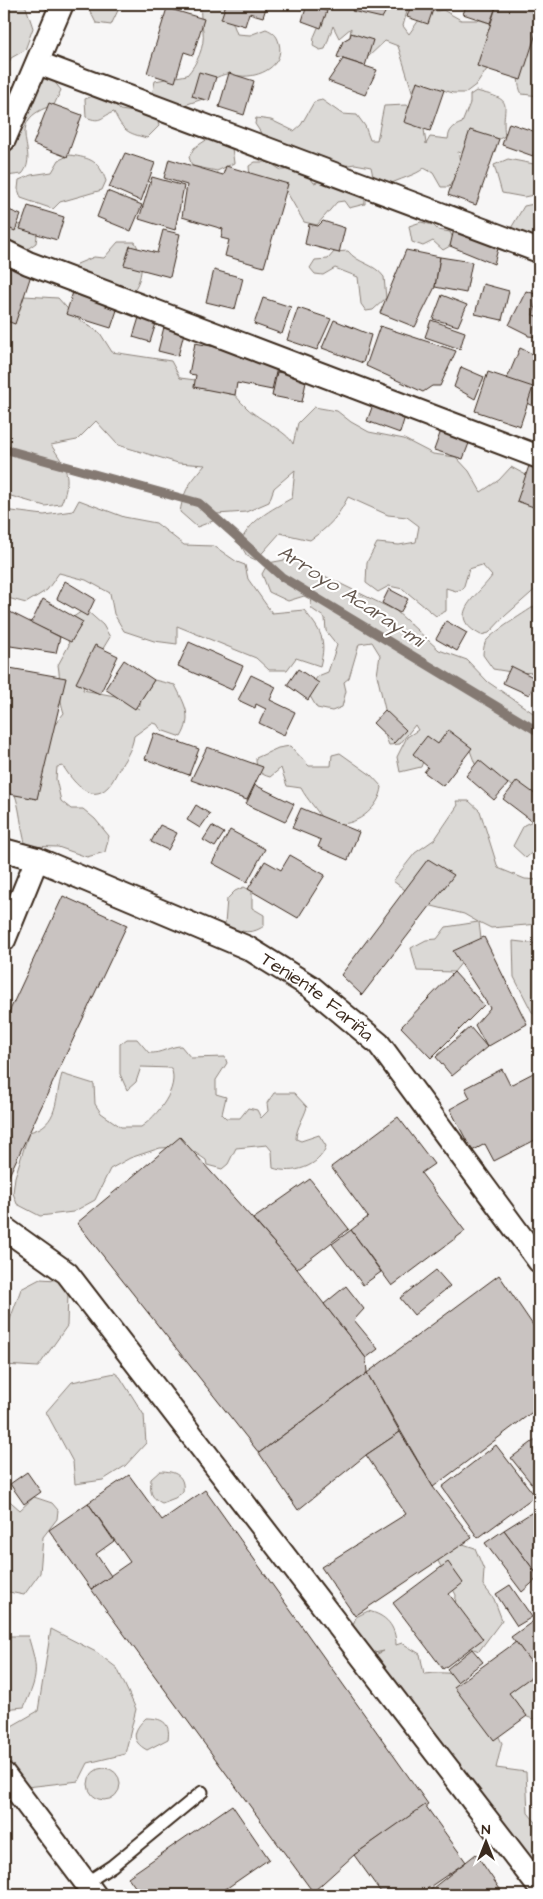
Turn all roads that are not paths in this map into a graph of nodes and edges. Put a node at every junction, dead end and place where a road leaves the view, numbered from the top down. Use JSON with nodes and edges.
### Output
{"nodes":[{"id":1,"x":62,"y":4,"type":"edge"},
{"id":2,"x":38,"y":62,"type":"junction"},
{"id":3,"x":4,"y":140,"type":"edge"},
{"id":4,"x":4,"y":251,"type":"edge"},
{"id":5,"x":539,"y":251,"type":"edge"},
{"id":6,"x":539,"y":457,"type":"edge"},
{"id":7,"x":4,"y":850,"type":"edge"},
{"id":8,"x":37,"y":859,"type":"junction"},
{"id":9,"x":4,"y":940,"type":"edge"},
{"id":10,"x":4,"y":1228,"type":"edge"},
{"id":11,"x":539,"y":1261,"type":"edge"},
{"id":12,"x":4,"y":1774,"type":"edge"},
{"id":13,"x":202,"y":1792,"type":"dead end"},
{"id":14,"x":539,"y":1887,"type":"edge"},
{"id":15,"x":91,"y":1889,"type":"edge"}],
"edges":[{"from":1,"to":2,"type":"street"},
{"from":2,"to":3,"type":"street"},
{"from":2,"to":5,"type":"street"},
{"from":4,"to":6,"type":"street"},
{"from":7,"to":8,"type":"street","name":"Teniente Fariña"},
{"from":8,"to":9,"type":"street"},
{"from":8,"to":11,"type":"street","name":"Teniente Fariña"},
{"from":10,"to":14,"type":"street"},
{"from":12,"to":15,"type":"street"},
{"from":13,"to":15,"type":"lane"}]}
